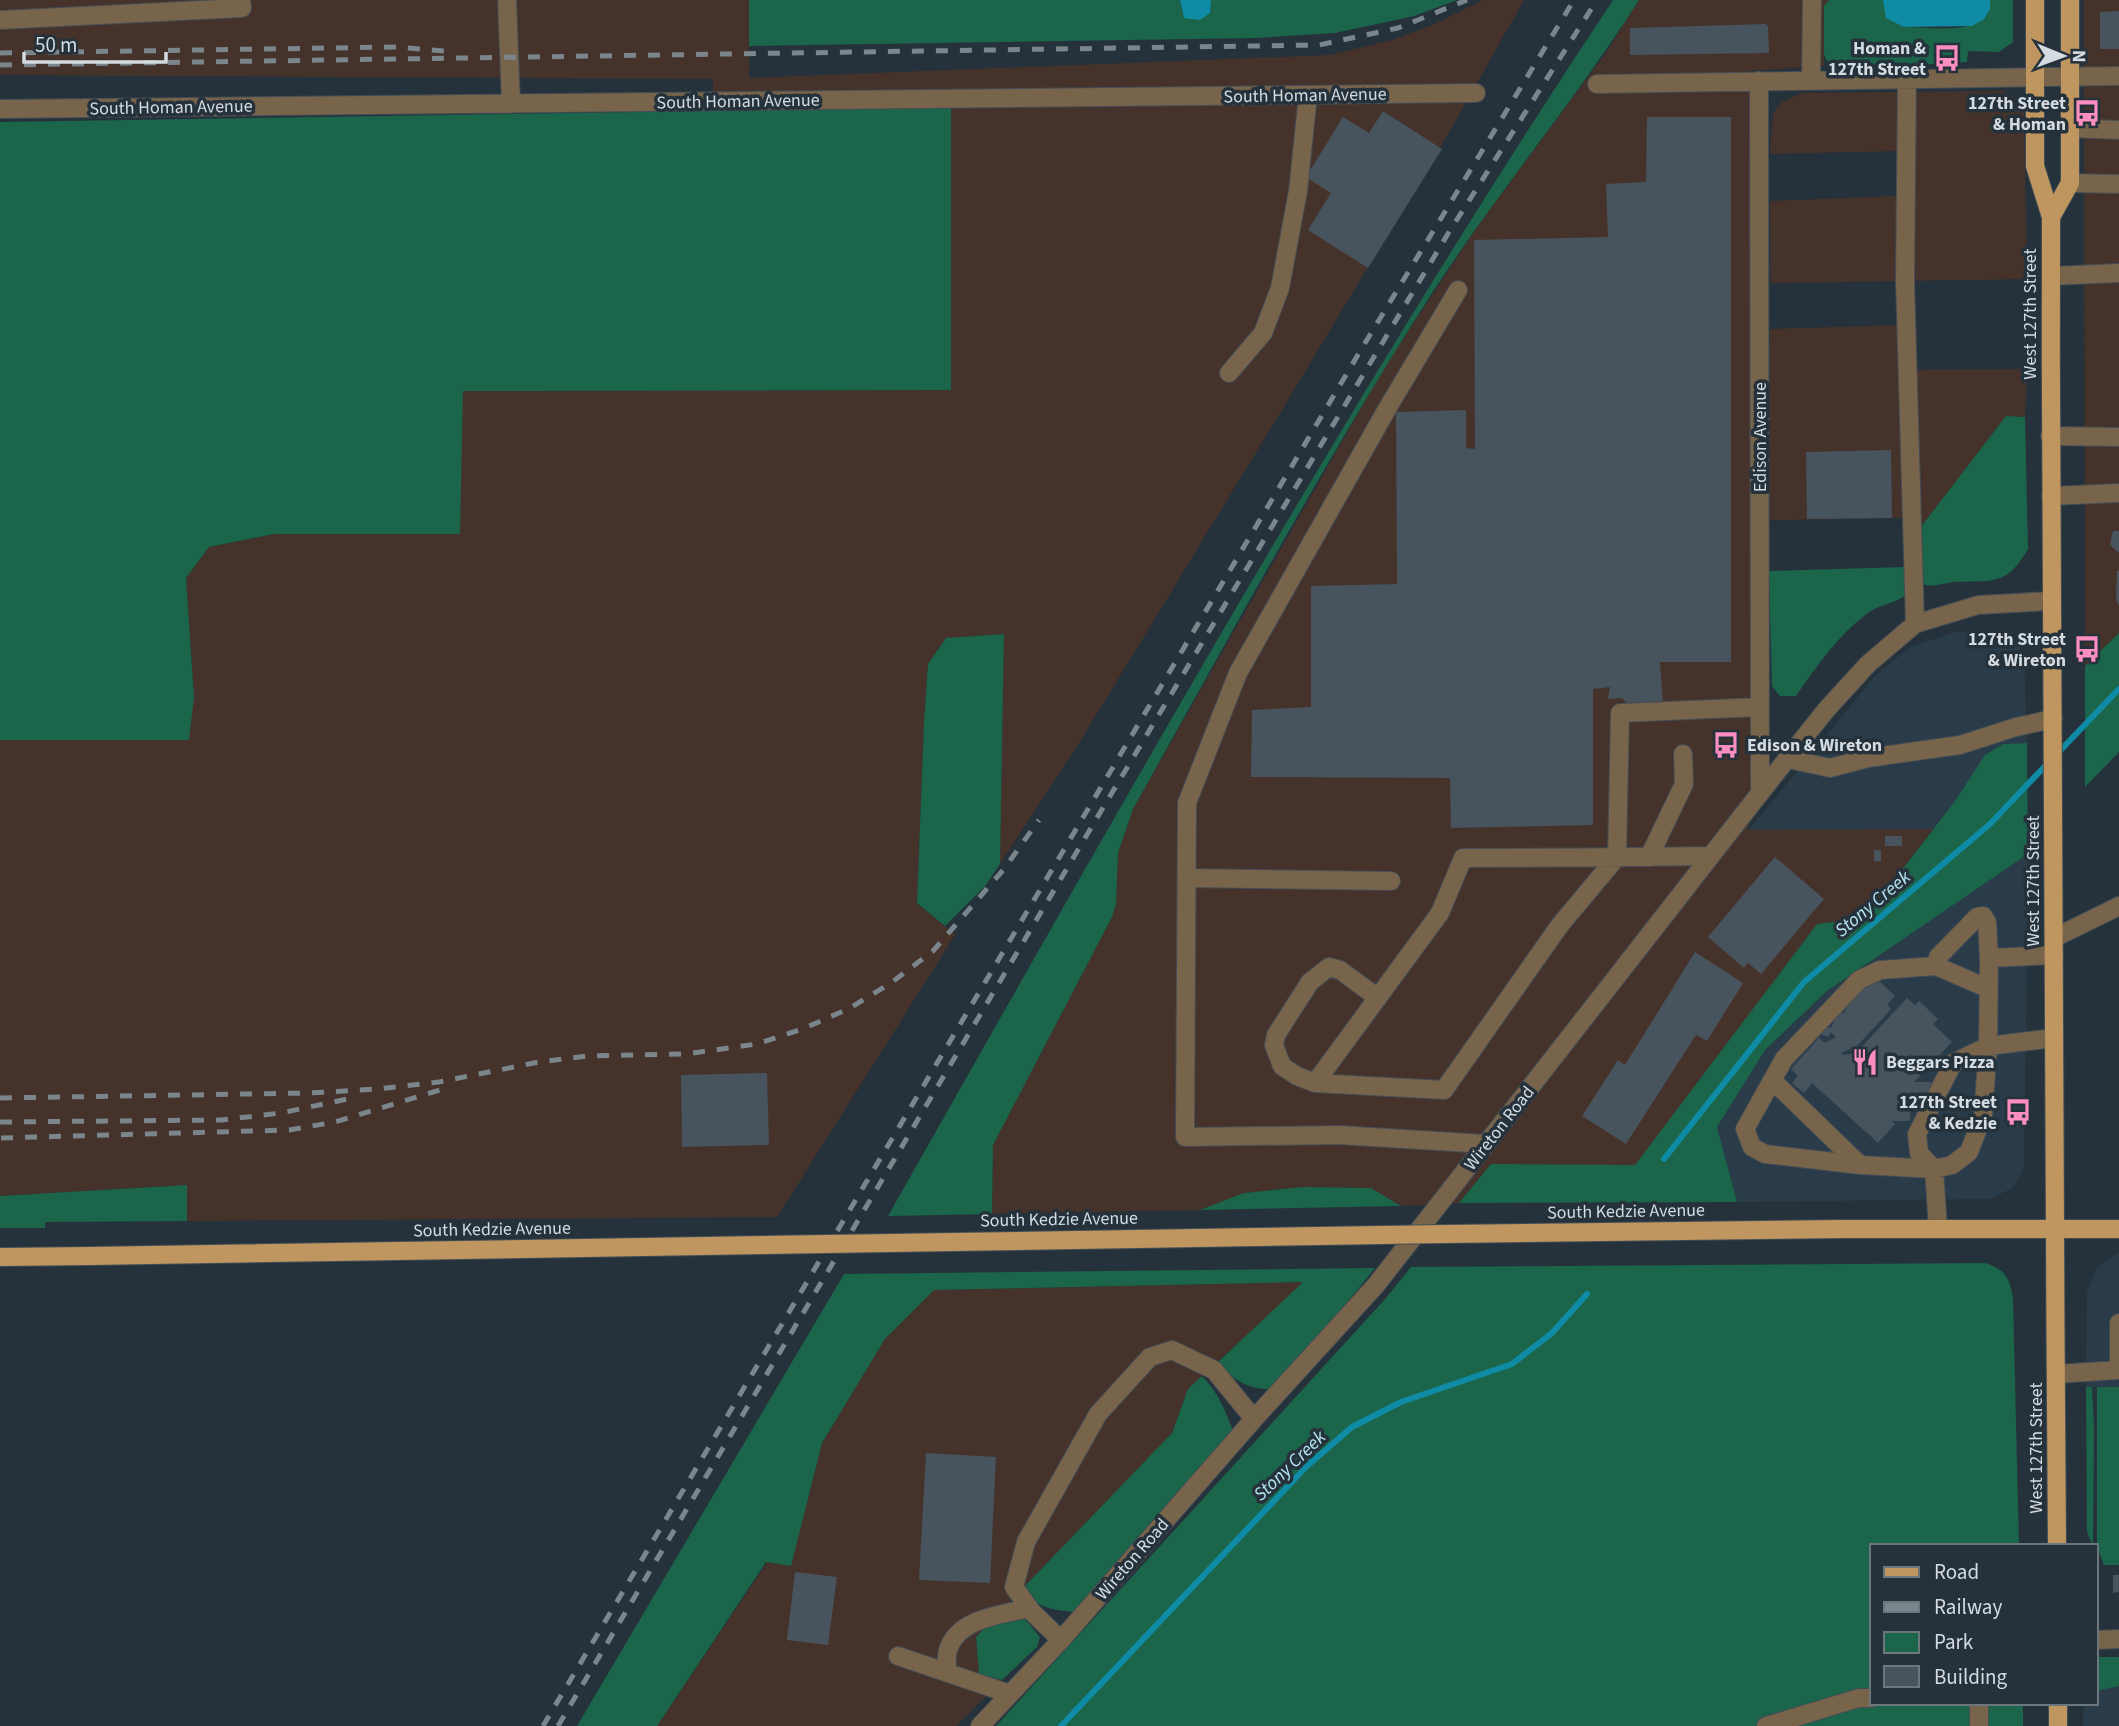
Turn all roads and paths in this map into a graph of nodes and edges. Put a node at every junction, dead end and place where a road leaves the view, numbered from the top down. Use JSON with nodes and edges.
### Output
{"nodes":[{"id":1,"x":241,"y":0,"type":"edge"},
{"id":2,"x":507,"y":0,"type":"edge"},
{"id":3,"x":1812,"y":0,"type":"edge"},
{"id":4,"x":2035,"y":0,"type":"edge"},
{"id":5,"x":2070,"y":0,"type":"edge"},
{"id":6,"x":0,"y":20,"type":"edge"},
{"id":7,"x":2119,"y":76,"type":"edge"},
{"id":8,"x":2034,"y":77,"type":"junction"},
{"id":9,"x":2070,"y":77,"type":"junction"},
{"id":10,"x":1907,"y":79,"type":"junction"},
{"id":11,"x":1811,"y":80,"type":"junction"},
{"id":12,"x":1759,"y":82,"type":"junction"},
{"id":13,"x":1597,"y":84,"type":"dead end"},
{"id":14,"x":1476,"y":93,"type":"dead end"},
{"id":15,"x":1308,"y":95,"type":"junction"},
{"id":16,"x":511,"y":104,"type":"junction"},
{"id":17,"x":0,"y":109,"type":"edge"},
{"id":18,"x":2070,"y":128,"type":"junction"},
{"id":19,"x":2119,"y":130,"type":"edge"},
{"id":20,"x":2070,"y":183,"type":"junction"},
{"id":21,"x":2119,"y":184,"type":"edge"},
{"id":22,"x":2051,"y":217,"type":"junction"},
{"id":23,"x":2119,"y":273,"type":"edge"},
{"id":24,"x":2051,"y":276,"type":"junction"},
{"id":25,"x":1458,"y":290,"type":"dead end"},
{"id":26,"x":1229,"y":373,"type":"dead end"},
{"id":27,"x":2050,"y":436,"type":"junction"},
{"id":28,"x":2119,"y":437,"type":"edge"},
{"id":29,"x":2119,"y":493,"type":"edge"},
{"id":30,"x":2051,"y":496,"type":"junction"},
{"id":31,"x":2050,"y":601,"type":"junction"},
{"id":32,"x":1915,"y":625,"type":"junction"},
{"id":33,"x":1760,"y":707,"type":"junction"},
{"id":34,"x":2053,"y":726,"type":"junction"},
{"id":35,"x":1683,"y":754,"type":"dead end"},
{"id":36,"x":1788,"y":759,"type":"junction"},
{"id":37,"x":1760,"y":793,"type":"junction"},
{"id":38,"x":1711,"y":856,"type":"junction"},
{"id":39,"x":1617,"y":857,"type":"junction"},
{"id":40,"x":1649,"y":857,"type":"junction"},
{"id":41,"x":1187,"y":878,"type":"junction"},
{"id":42,"x":1391,"y":881,"type":"dead end"},
{"id":43,"x":2118,"y":906,"type":"edge"},
{"id":44,"x":2054,"y":946,"type":"junction"},
{"id":45,"x":1989,"y":958,"type":"junction"},
{"id":46,"x":1936,"y":966,"type":"junction"},
{"id":47,"x":1987,"y":988,"type":"junction"},
{"id":48,"x":1378,"y":998,"type":"junction"},
{"id":49,"x":2054,"y":1038,"type":"junction"},
{"id":50,"x":1988,"y":1046,"type":"junction"},
{"id":51,"x":1773,"y":1082,"type":"junction"},
{"id":52,"x":1315,"y":1083,"type":"junction"},
{"id":53,"x":1486,"y":1144,"type":"junction"},
{"id":54,"x":1860,"y":1165,"type":"junction"},
{"id":55,"x":1934,"y":1169,"type":"junction"},
{"id":56,"x":1938,"y":1229,"type":"junction"},
{"id":57,"x":2119,"y":1229,"type":"edge"},
{"id":58,"x":2056,"y":1230,"type":"junction"},
{"id":59,"x":0,"y":1257,"type":"edge"},
{"id":60,"x":2119,"y":1323,"type":"edge"},
{"id":61,"x":2119,"y":1370,"type":"edge"},
{"id":62,"x":2056,"y":1374,"type":"junction"},
{"id":63,"x":1254,"y":1419,"type":"junction"},
{"id":64,"x":2057,"y":1544,"type":"edge"},
{"id":65,"x":1029,"y":1608,"type":"junction"},
{"id":66,"x":2119,"y":1639,"type":"edge"},
{"id":67,"x":1061,"y":1640,"type":"junction"},
{"id":68,"x":2098,"y":1640,"type":"edge"},
{"id":69,"x":898,"y":1656,"type":"dead end"},
{"id":70,"x":947,"y":1672,"type":"junction"},
{"id":71,"x":1010,"y":1694,"type":"junction"},
{"id":72,"x":1870,"y":1698,"type":"edge"},
{"id":73,"x":1979,"y":1705,"type":"edge"},
{"id":74,"x":2058,"y":1705,"type":"edge"},
{"id":75,"x":980,"y":1726,"type":"edge"},
{"id":76,"x":1766,"y":1726,"type":"edge"},
{"id":77,"x":1979,"y":1726,"type":"edge"},
{"id":78,"x":2058,"y":1726,"type":"edge"}],
"edges":[{"from":1,"to":6,"type":"street"},
{"from":2,"to":16,"type":"street"},
{"from":3,"to":11,"type":"street"},
{"from":4,"to":8,"type":"main road","name":"West 127th Street"},
{"from":5,"to":9,"type":"main road","name":"West 127th Street"},
{"from":7,"to":9,"type":"street"},
{"from":8,"to":9,"type":"street"},
{"from":8,"to":10,"type":"street"},
{"from":8,"to":22,"type":"main road","name":"West 127th Street"},
{"from":9,"to":18,"type":"main road","name":"West 127th Street"},
{"from":10,"to":11,"type":"street"},
{"from":10,"to":32,"type":"street"},
{"from":11,"to":12,"type":"street"},
{"from":12,"to":13,"type":"street"},
{"from":12,"to":33,"type":"street","name":"Edison Avenue"},
{"from":14,"to":15,"type":"street","name":"South Homan Avenue"},
{"from":15,"to":16,"type":"street","name":"South Homan Avenue"},
{"from":15,"to":26,"type":"street"},
{"from":16,"to":17,"type":"street","name":"South Homan Avenue"},
{"from":18,"to":19,"type":"street"},
{"from":18,"to":20,"type":"main road","name":"West 127th Street"},
{"from":20,"to":21,"type":"street"},
{"from":20,"to":22,"type":"main road","name":"West 127th Street"},
{"from":22,"to":24,"type":"main road","name":"West 127th Street"},
{"from":23,"to":24,"type":"street"},
{"from":24,"to":27,"type":"main road","name":"West 127th Street"},
{"from":25,"to":41,"type":"street"},
{"from":27,"to":28,"type":"street"},
{"from":27,"to":30,"type":"main road","name":"West 127th Street"},
{"from":29,"to":30,"type":"street"},
{"from":30,"to":31,"type":"main road","name":"West 127th Street"},
{"from":31,"to":32,"type":"street","name":"Wireton Road"},
{"from":31,"to":34,"type":"main road","name":"West 127th Street"},
{"from":32,"to":36,"type":"street","name":"Wireton Road"},
{"from":33,"to":37,"type":"street","name":"Edison Avenue"},
{"from":33,"to":39,"type":"street"},
{"from":34,"to":36,"type":"street"},
{"from":34,"to":44,"type":"main road","name":"West 127th Street"},
{"from":35,"to":40,"type":"street"},
{"from":36,"to":37,"type":"street","name":"Wireton Road"},
{"from":37,"to":38,"type":"street","name":"Wireton Road"},
{"from":38,"to":40,"type":"street"},
{"from":38,"to":53,"type":"street","name":"Wireton Road"},
{"from":39,"to":40,"type":"street"},
{"from":39,"to":48,"type":"street"},
{"from":39,"to":52,"type":"street"},
{"from":41,"to":42,"type":"street"},
{"from":41,"to":53,"type":"street"},
{"from":43,"to":44,"type":"street"},
{"from":44,"to":45,"type":"street"},
{"from":44,"to":49,"type":"main road","name":"West 127th Street"},
{"from":45,"to":46,"type":"street"},
{"from":45,"to":47,"type":"street"},
{"from":46,"to":47,"type":"street"},
{"from":46,"to":51,"type":"street"},
{"from":47,"to":50,"type":"street"},
{"from":48,"to":52,"type":"street"},
{"from":48,"to":52,"type":"street"},
{"from":49,"to":50,"type":"street"},
{"from":49,"to":58,"type":"main road","name":"West 127th Street"},
{"from":50,"to":55,"type":"street"},
{"from":50,"to":55,"type":"street"},
{"from":51,"to":54,"type":"street"},
{"from":51,"to":54,"type":"street"},
{"from":53,"to":63,"type":"street","name":"Wireton Road"},
{"from":54,"to":55,"type":"street"},
{"from":55,"to":56,"type":"street"},
{"from":56,"to":58,"type":"main road","name":"South Kedzie Avenue"},
{"from":56,"to":59,"type":"main road","name":"South Kedzie Avenue","bridge":true},
{"from":57,"to":58,"type":"main road","name":"South Kedzie Avenue"},
{"from":58,"to":62,"type":"main road","name":"West 127th Street"},
{"from":60,"to":61,"type":"street"},
{"from":61,"to":62,"type":"street"},
{"from":62,"to":64,"type":"main road","name":"West 127th Street"},
{"from":63,"to":65,"type":"street"},
{"from":63,"to":67,"type":"street","name":"Wireton Road"},
{"from":65,"to":67,"type":"street"},
{"from":65,"to":70,"type":"street"},
{"from":66,"to":68,"type":"street"},
{"from":67,"to":71,"type":"street","name":"Wireton Road"},
{"from":69,"to":70,"type":"street"},
{"from":70,"to":71,"type":"street"},
{"from":71,"to":75,"type":"street","name":"Wireton Road"},
{"from":72,"to":76,"type":"street"},
{"from":73,"to":77,"type":"street"},
{"from":74,"to":78,"type":"main road"}]}
